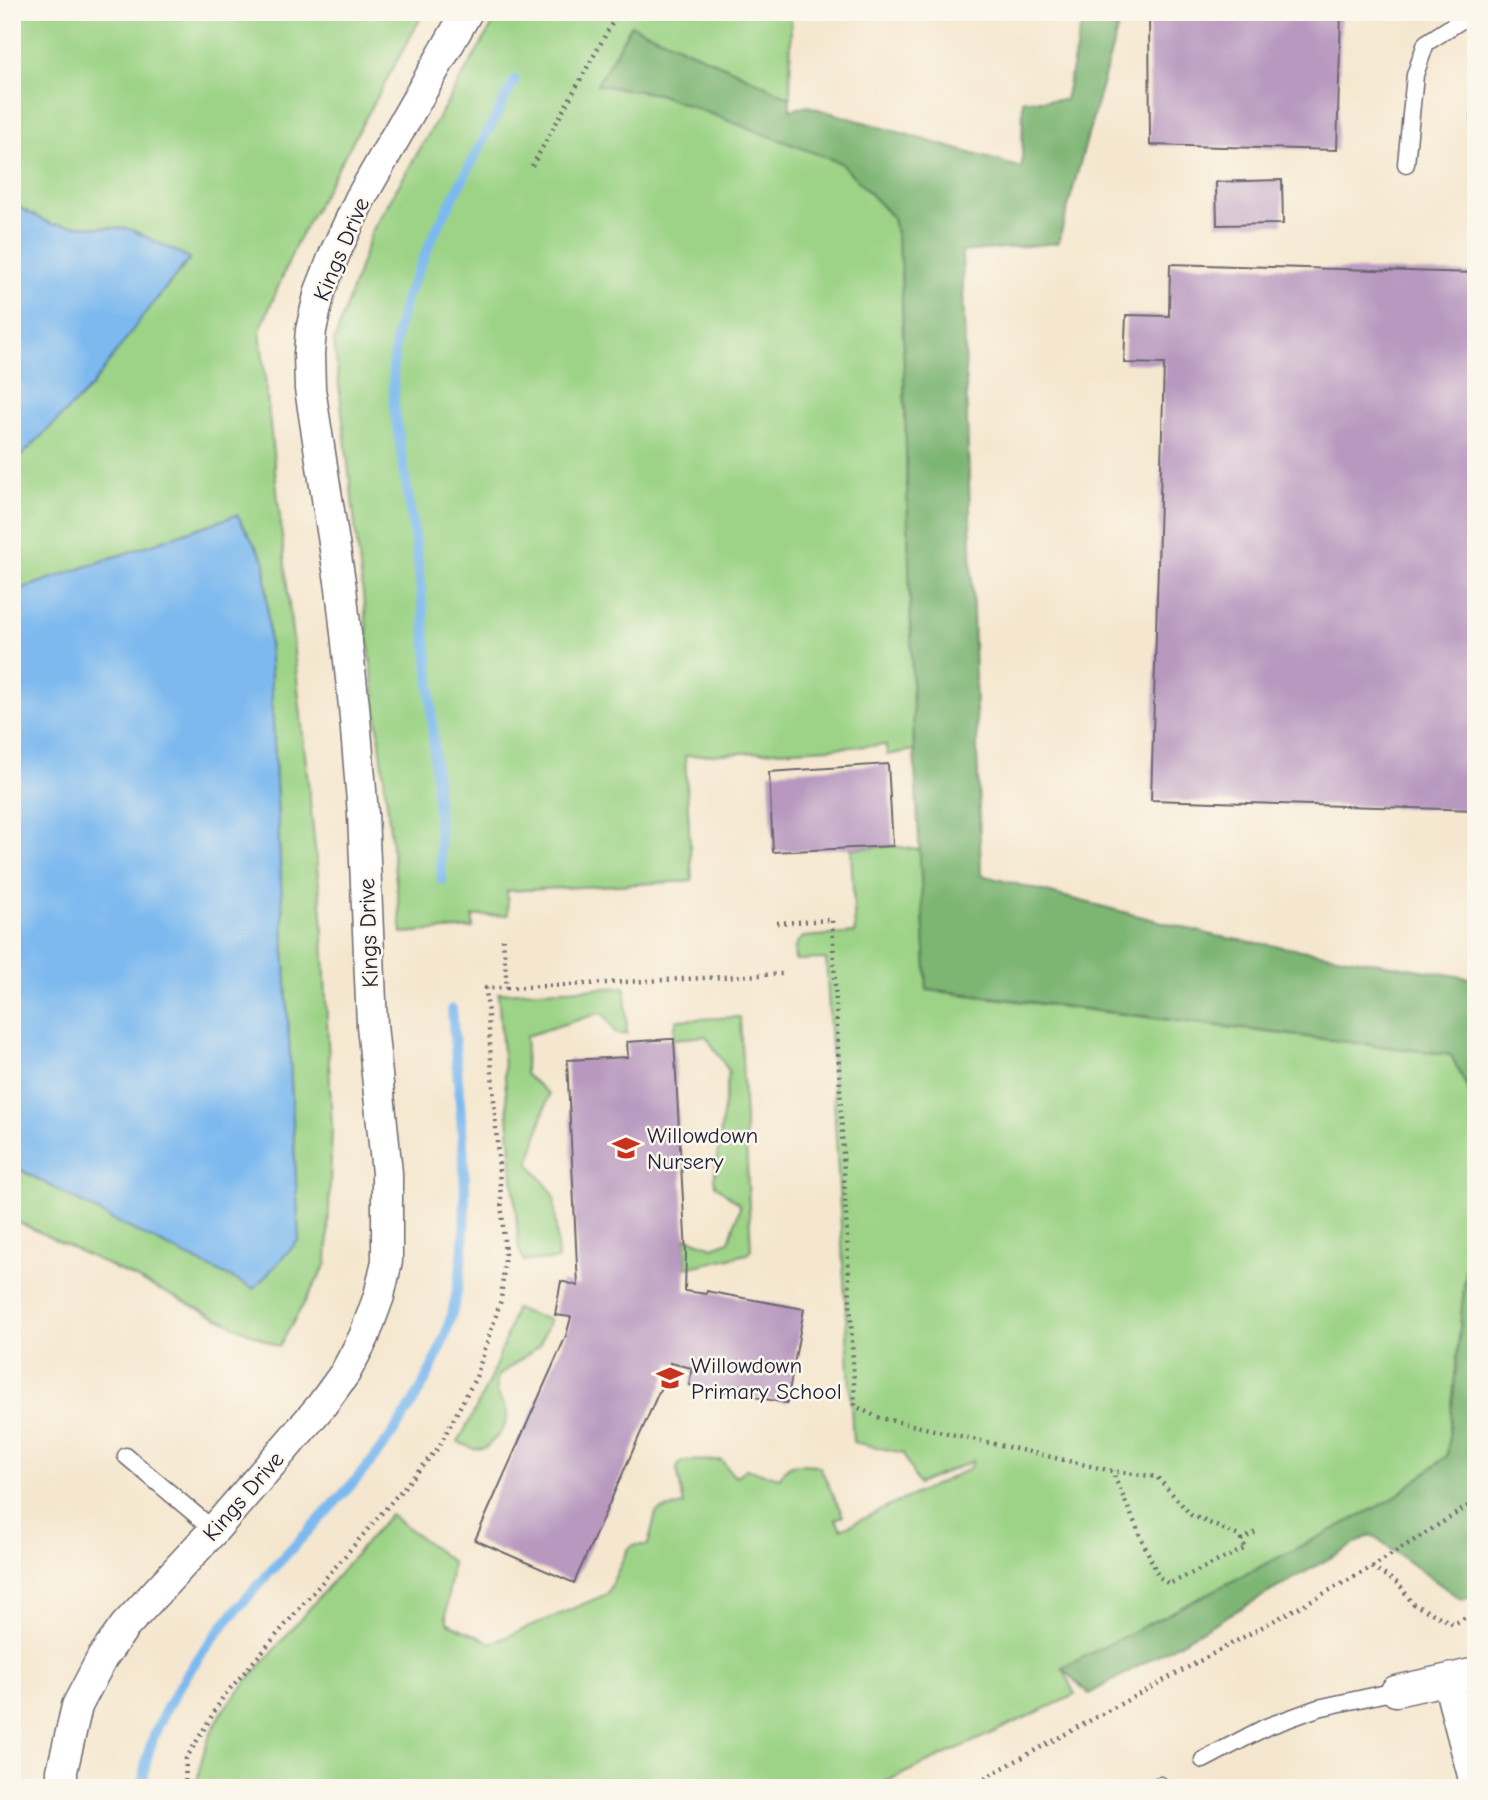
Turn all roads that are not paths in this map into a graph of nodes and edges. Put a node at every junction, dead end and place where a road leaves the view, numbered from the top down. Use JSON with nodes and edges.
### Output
{"nodes":[{"id":1,"x":467,"y":12,"type":"edge"},
{"id":2,"x":1474,"y":12,"type":"edge"},
{"id":3,"x":1406,"y":164,"type":"dead end"},
{"id":4,"x":126,"y":1456,"type":"dead end"},
{"id":5,"x":214,"y":1530,"type":"junction"},
{"id":6,"x":1462,"y":1677,"type":"edge"},
{"id":7,"x":1396,"y":1691,"type":"joint"},
{"id":8,"x":1203,"y":1760,"type":"dead end"},
{"id":9,"x":1476,"y":1787,"type":"edge"},
{"id":10,"x":62,"y":1788,"type":"edge"}],
"edges":[{"from":1,"to":5,"type":"street","name":"Kings Drive"},
{"from":2,"to":3,"type":"lane"},
{"from":4,"to":5,"type":"lane"},
{"from":5,"to":10,"type":"street","name":"Kings Drive"},
{"from":6,"to":7,"type":"street"},
{"from":6,"to":9,"type":"street"},
{"from":7,"to":8,"type":"lane"}]}
